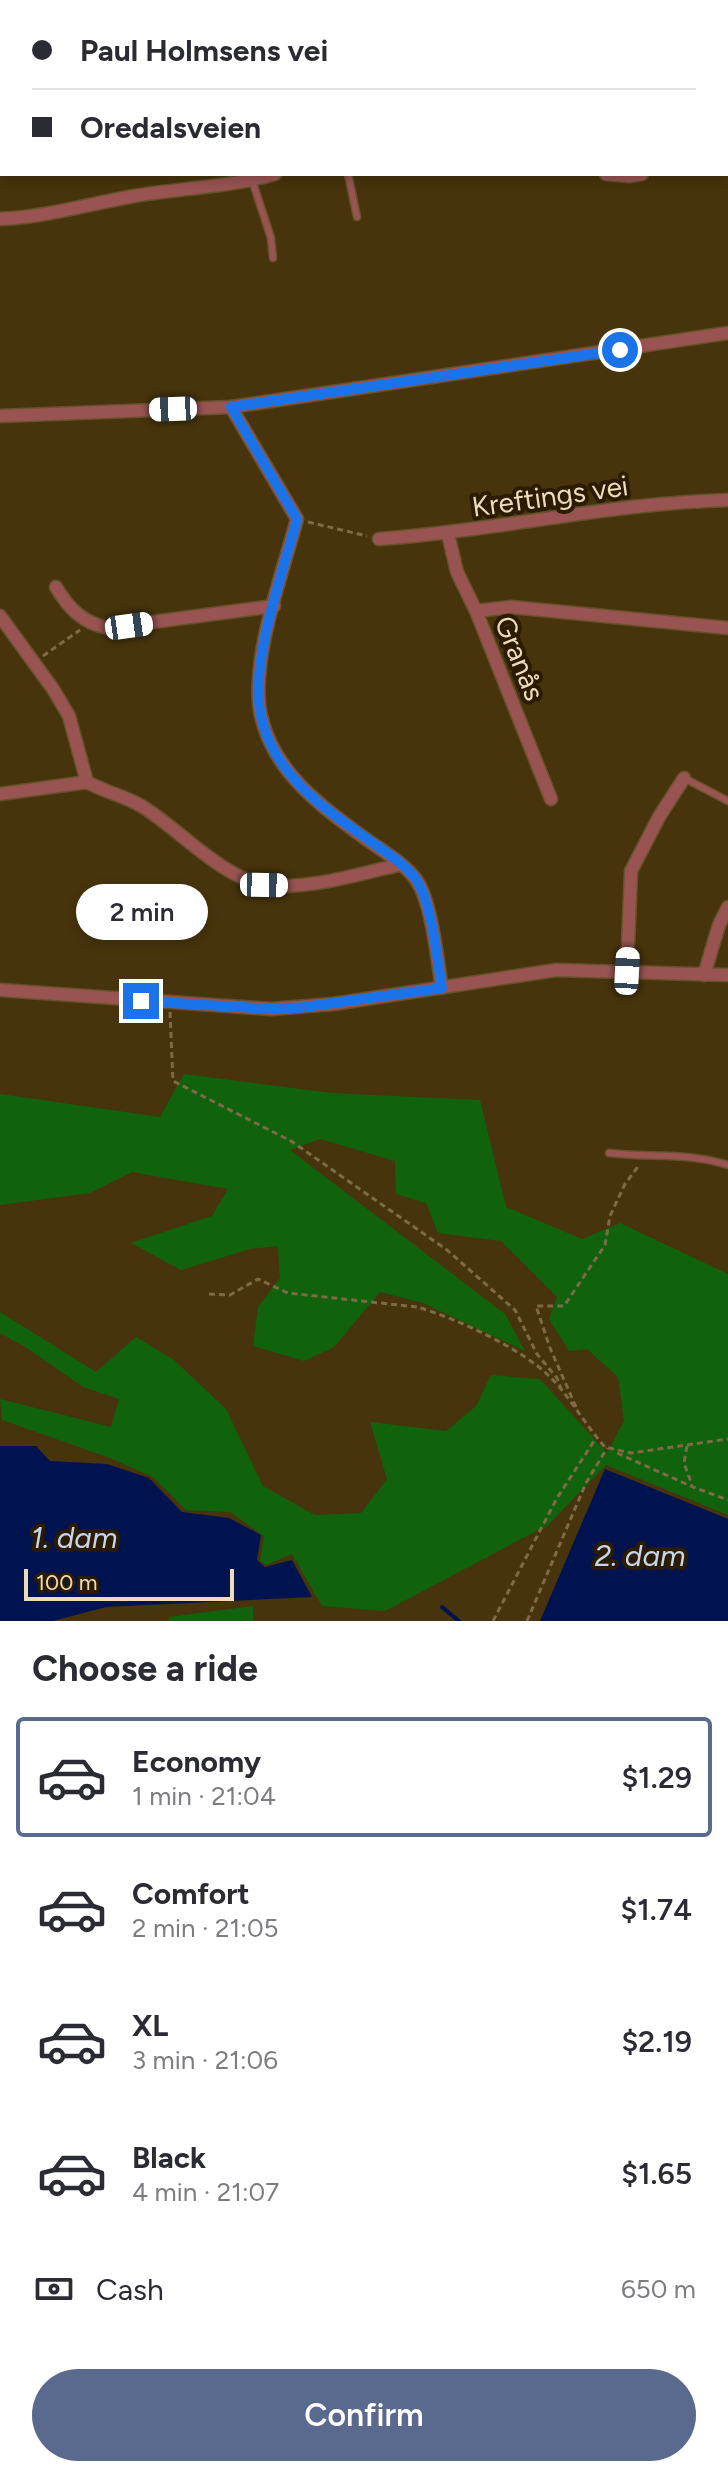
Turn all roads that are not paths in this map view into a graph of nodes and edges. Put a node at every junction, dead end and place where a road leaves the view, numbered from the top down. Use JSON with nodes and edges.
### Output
{"nodes":[{"id":1,"x":267,"y":176,"type":"edge"},
{"id":2,"x":348,"y":176,"type":"edge"},
{"id":3,"x":252,"y":180,"type":"junction"},
{"id":4,"x":357,"y":217,"type":"dead end"},
{"id":5,"x":0,"y":219,"type":"edge"},
{"id":6,"x":273,"y":258,"type":"dead end"},
{"id":7,"x":728,"y":333,"type":"edge"},
{"id":8,"x":231,"y":407,"type":"junction"},
{"id":9,"x":0,"y":416,"type":"edge"},
{"id":10,"x":728,"y":500,"type":"edge"},
{"id":11,"x":448,"y":534,"type":"junction"},
{"id":12,"x":379,"y":539,"type":"road end"},
{"id":13,"x":56,"y":587,"type":"dead end"},
{"id":14,"x":274,"y":606,"type":"junction"},
{"id":15,"x":476,"y":611,"type":"junction"},
{"id":16,"x":0,"y":616,"type":"edge"},
{"id":17,"x":728,"y":628,"type":"edge"},
{"id":18,"x":684,"y":778,"type":"joint"},
{"id":19,"x":87,"y":782,"type":"junction"},
{"id":20,"x":0,"y":794,"type":"edge"},
{"id":21,"x":551,"y":799,"type":"dead end"},
{"id":22,"x":728,"y":801,"type":"edge"},
{"id":23,"x":399,"y":865,"type":"junction"},
{"id":24,"x":728,"y":907,"type":"edge"},
{"id":25,"x":627,"y":971,"type":"junction"},
{"id":26,"x":704,"y":975,"type":"junction"},
{"id":27,"x":728,"y":975,"type":"edge"},
{"id":28,"x":442,"y":988,"type":"junction"},
{"id":29,"x":0,"y":990,"type":"edge"},
{"id":30,"x":609,"y":1153,"type":"dead end"},
{"id":31,"x":728,"y":1165,"type":"edge"}],
"edges":[{"from":1,"to":3,"type":"street"},
{"from":2,"to":4,"type":"lane"},
{"from":3,"to":5,"type":"street"},
{"from":3,"to":6,"type":"lane"},
{"from":7,"to":8,"type":"street"},
{"from":8,"to":9,"type":"street"},
{"from":8,"to":14,"type":"street"},
{"from":10,"to":11,"type":"street","name":"Kreftings vei"},
{"from":11,"to":12,"type":"street","name":"Kreftings vei"},
{"from":11,"to":15,"type":"street","name":"Granås"},
{"from":13,"to":14,"type":"street"},
{"from":14,"to":23,"type":"street"},
{"from":15,"to":17,"type":"street"},
{"from":15,"to":21,"type":"street","name":"Granås"},
{"from":16,"to":19,"type":"street"},
{"from":18,"to":22,"type":"lane"},
{"from":18,"to":25,"type":"street"},
{"from":19,"to":20,"type":"street"},
{"from":19,"to":23,"type":"street"},
{"from":23,"to":28,"type":"street"},
{"from":24,"to":26,"type":"street"},
{"from":25,"to":26,"type":"street"},
{"from":25,"to":28,"type":"street"},
{"from":26,"to":27,"type":"street"},
{"from":28,"to":29,"type":"street"},
{"from":30,"to":31,"type":"lane"}]}
